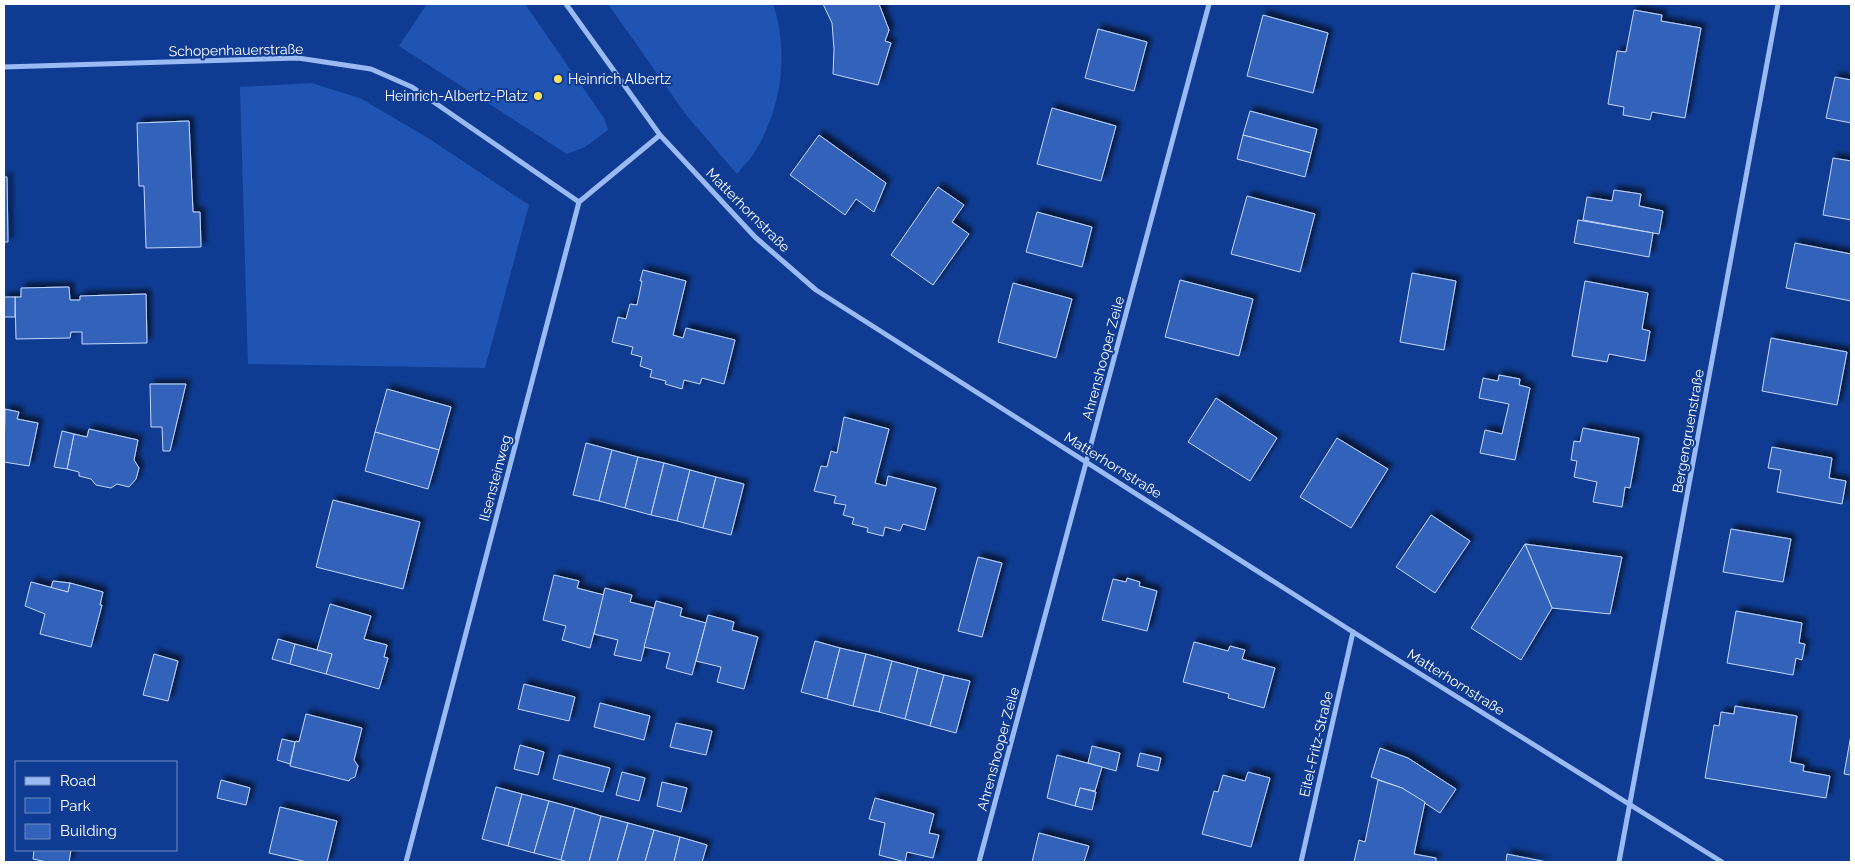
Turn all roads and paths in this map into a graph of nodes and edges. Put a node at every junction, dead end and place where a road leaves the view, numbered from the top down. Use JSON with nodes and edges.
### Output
{"nodes":[{"id":1,"x":566,"y":4,"type":"edge"},
{"id":2,"x":1209,"y":4,"type":"edge"},
{"id":3,"x":1778,"y":4,"type":"edge"},
{"id":4,"x":4,"y":67,"type":"edge"},
{"id":5,"x":660,"y":135,"type":"junction"},
{"id":6,"x":579,"y":202,"type":"junction"},
{"id":7,"x":1087,"y":461,"type":"junction"},
{"id":8,"x":1353,"y":632,"type":"junction"},
{"id":9,"x":1630,"y":803,"type":"junction"},
{"id":10,"x":406,"y":862,"type":"edge"},
{"id":11,"x":979,"y":862,"type":"edge"},
{"id":12,"x":1301,"y":862,"type":"edge"},
{"id":13,"x":1619,"y":862,"type":"edge"},
{"id":14,"x":1722,"y":862,"type":"edge"}],
"edges":[{"from":1,"to":5,"type":"street","name":"Matterhornstraße"},
{"from":2,"to":7,"type":"street","name":"Ahrenshooper Zeile"},
{"from":3,"to":9,"type":"street","name":"Bergengruenstraße"},
{"from":4,"to":6,"type":"street","name":"Schopenhauerstraße"},
{"from":5,"to":6,"type":"street"},
{"from":5,"to":7,"type":"street","name":"Matterhornstraße"},
{"from":6,"to":10,"type":"street","name":"Ilsensteinweg"},
{"from":7,"to":8,"type":"street","name":"Matterhornstraße"},
{"from":7,"to":11,"type":"street","name":"Ahrenshooper Zeile"},
{"from":8,"to":9,"type":"street","name":"Matterhornstraße"},
{"from":8,"to":12,"type":"street","name":"Eitel-Fritz-Straße"},
{"from":9,"to":13,"type":"street","name":"Bergengruenstraße"},
{"from":9,"to":14,"type":"street","name":"Matterhornstraße"}]}
